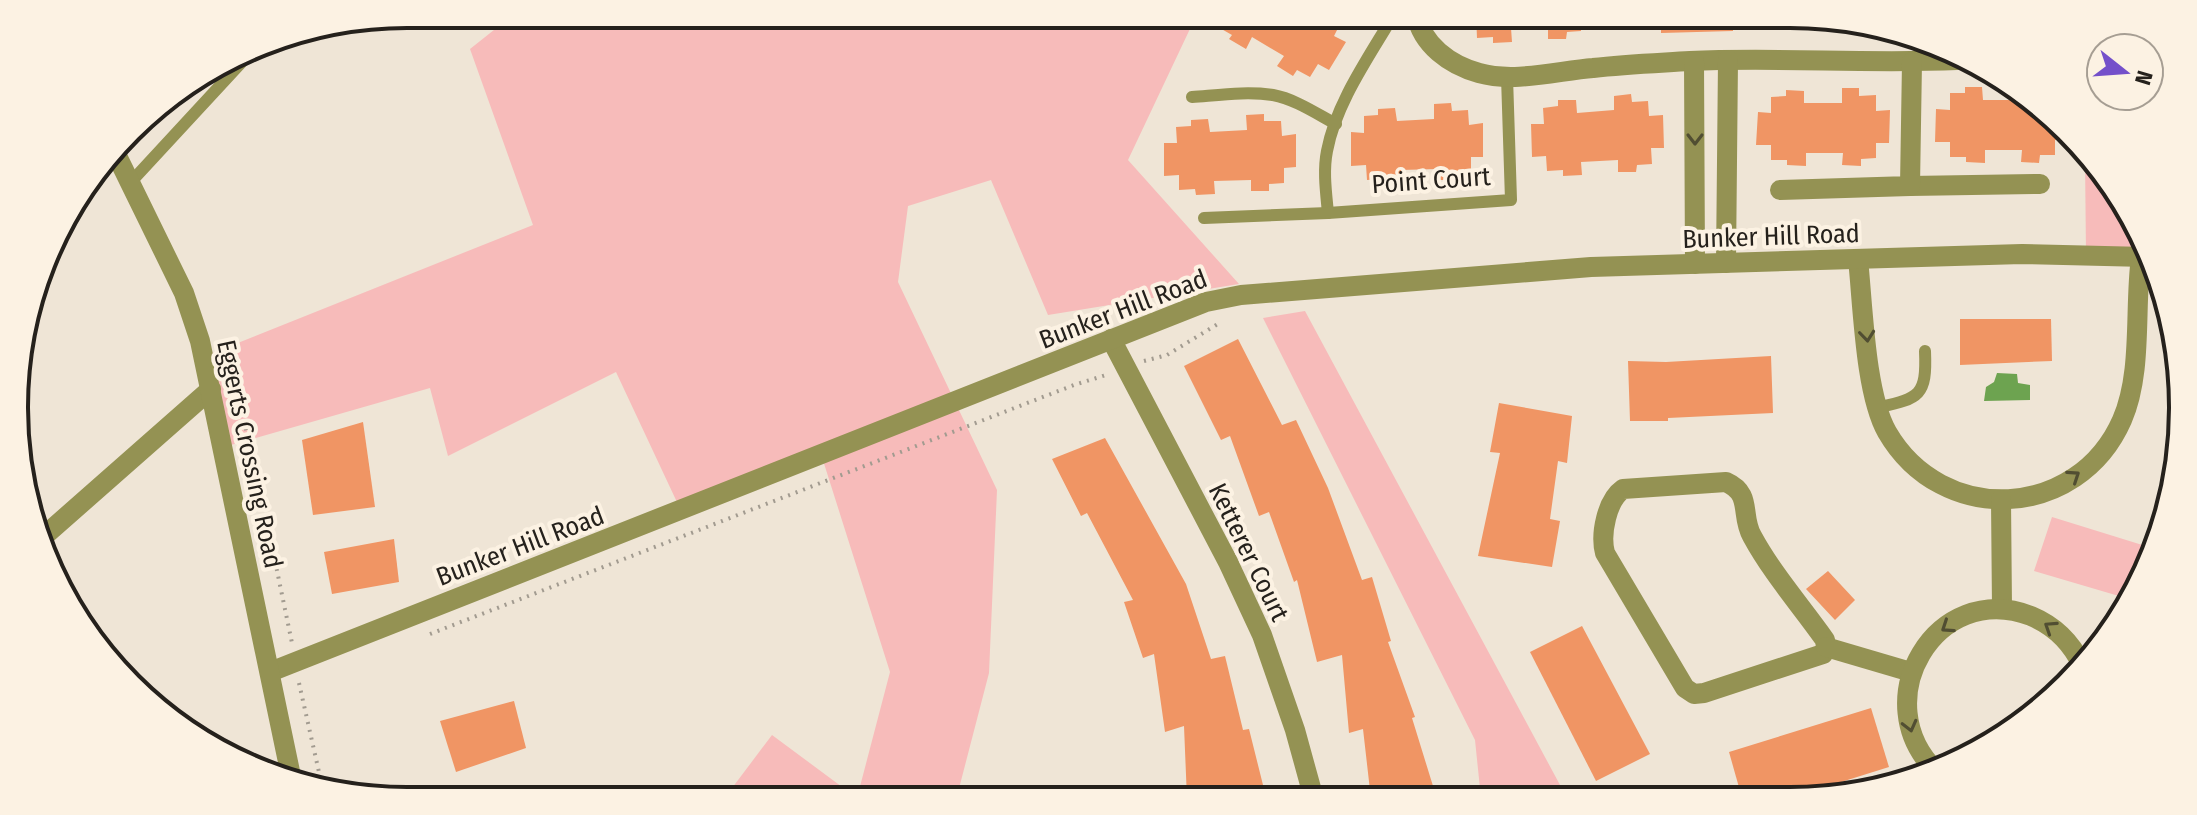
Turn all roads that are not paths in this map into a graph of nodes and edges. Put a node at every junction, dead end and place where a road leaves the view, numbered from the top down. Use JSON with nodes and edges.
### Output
{"nodes":[{"id":1,"x":1382,"y":28,"type":"edge"},
{"id":2,"x":1422,"y":28,"type":"edge"},
{"id":3,"x":1728,"y":60,"type":"junction"},
{"id":4,"x":1694,"y":61,"type":"junction"},
{"id":5,"x":1943,"y":61,"type":"edge"},
{"id":6,"x":1912,"y":62,"type":"junction"},
{"id":7,"x":230,"y":73,"type":"edge"},
{"id":8,"x":1507,"y":77,"type":"junction"},
{"id":9,"x":1192,"y":97,"type":"dead end"},
{"id":10,"x":1336,"y":124,"type":"junction"},
{"id":11,"x":119,"y":160,"type":"edge"},
{"id":12,"x":130,"y":183,"type":"junction"},
{"id":13,"x":2040,"y":184,"type":"dead end"},
{"id":14,"x":1910,"y":186,"type":"junction"},
{"id":15,"x":1780,"y":190,"type":"dead end"},
{"id":16,"x":1328,"y":213,"type":"junction"},
{"id":17,"x":1204,"y":218,"type":"dead end"},
{"id":18,"x":2138,"y":257,"type":"edge"},
{"id":19,"x":1858,"y":259,"type":"junction"},
{"id":20,"x":1726,"y":263,"type":"junction"},
{"id":21,"x":1695,"y":264,"type":"junction"},
{"id":22,"x":2143,"y":269,"type":"edge"},
{"id":23,"x":1111,"y":339,"type":"junction"},
{"id":24,"x":1925,"y":351,"type":"dead end"},
{"id":25,"x":211,"y":389,"type":"junction"},
{"id":26,"x":1877,"y":408,"type":"junction"},
{"id":27,"x":2001,"y":500,"type":"junction"},
{"id":28,"x":49,"y":532,"type":"edge"},
{"id":29,"x":2002,"y":608,"type":"junction"},
{"id":30,"x":1826,"y":647,"type":"junction"},
{"id":31,"x":2078,"y":655,"type":"edge"},
{"id":32,"x":1911,"y":672,"type":"junction"},
{"id":33,"x":272,"y":682,"type":"junction"},
{"id":34,"x":1928,"y":761,"type":"edge"},
{"id":35,"x":289,"y":768,"type":"edge"},
{"id":36,"x":1311,"y":787,"type":"edge"}],
"edges":[{"from":1,"to":10,"type":"lane"},
{"from":2,"to":8,"type":"street"},
{"from":3,"to":4,"type":"street"},
{"from":3,"to":6,"type":"street"},
{"from":3,"to":20,"type":"street"},
{"from":4,"to":8,"type":"street"},
{"from":4,"to":21,"type":"street","one_way":true},
{"from":5,"to":6,"type":"street"},
{"from":6,"to":14,"type":"street"},
{"from":7,"to":12,"type":"lane"},
{"from":8,"to":16,"type":"lane","name":"Point Court"},
{"from":9,"to":10,"type":"lane"},
{"from":10,"to":16,"type":"lane"},
{"from":11,"to":12,"type":"street","name":"Eggerts Crossing Road"},
{"from":12,"to":25,"type":"street","name":"Eggerts Crossing Road"},
{"from":13,"to":14,"type":"street"},
{"from":14,"to":15,"type":"street"},
{"from":16,"to":17,"type":"lane","name":"Point Court"},
{"from":18,"to":19,"type":"street","name":"Bunker Hill Road"},
{"from":19,"to":20,"type":"street","name":"Bunker Hill Road"},
{"from":19,"to":26,"type":"street","one_way":true},
{"from":20,"to":21,"type":"street","name":"Bunker Hill Road"},
{"from":21,"to":23,"type":"street","name":"Bunker Hill Road"},
{"from":27,"to":22,"type":"street","one_way":true},
{"from":23,"to":33,"type":"street","name":"Bunker Hill Road"},
{"from":23,"to":36,"type":"street","name":"Ketterer Court"},
{"from":24,"to":26,"type":"lane"},
{"from":25,"to":28,"type":"street"},
{"from":25,"to":33,"type":"street","name":"Eggerts Crossing Road"},
{"from":26,"to":27,"type":"street"},
{"from":27,"to":29,"type":"street"},
{"from":31,"to":29,"type":"street","one_way":true},
{"from":29,"to":32,"type":"street","one_way":true},
{"from":30,"to":30,"type":"street"},
{"from":30,"to":32,"type":"street"},
{"from":32,"to":34,"type":"street","one_way":true},
{"from":33,"to":35,"type":"street","name":"Eggerts Crossing Road"}]}
